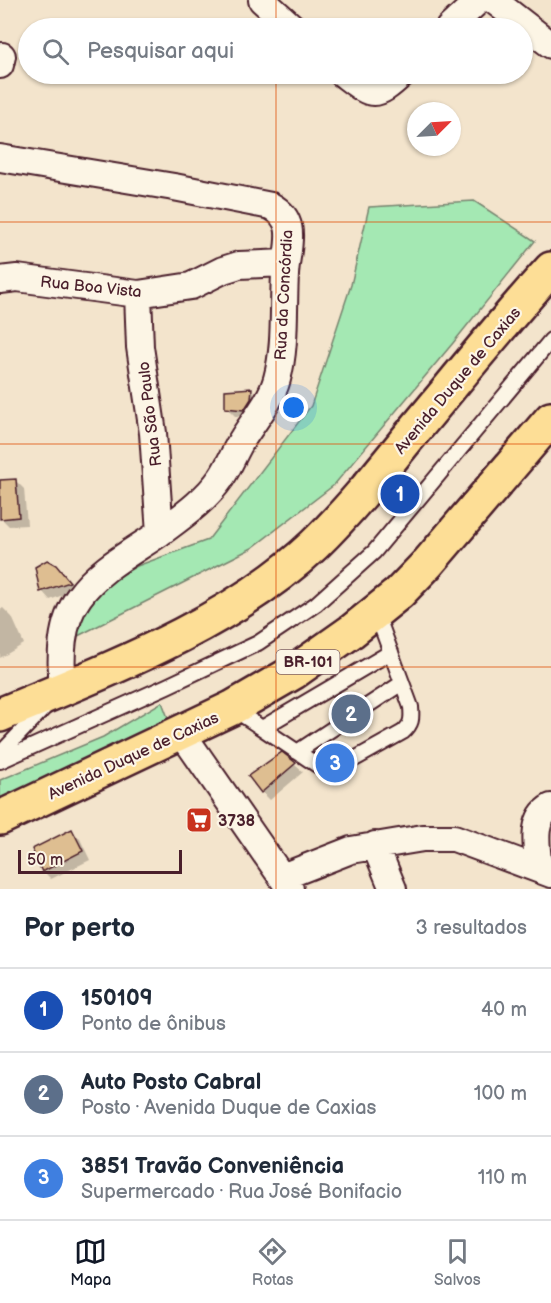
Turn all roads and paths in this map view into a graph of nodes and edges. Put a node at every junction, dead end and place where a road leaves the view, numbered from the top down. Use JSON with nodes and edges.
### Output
{"nodes":[{"id":1,"x":262,"y":0,"type":"edge"},
{"id":2,"x":479,"y":0,"type":"edge"},
{"id":3,"x":493,"y":0,"type":"edge"},
{"id":4,"x":282,"y":18,"type":"edge"},
{"id":5,"x":460,"y":18,"type":"edge"},
{"id":6,"x":516,"y":18,"type":"edge"},
{"id":7,"x":533,"y":31,"type":"edge"},
{"id":8,"x":551,"y":45,"type":"edge"},
{"id":9,"x":356,"y":84,"type":"edge"},
{"id":10,"x":390,"y":84,"type":"edge"},
{"id":11,"x":0,"y":158,"type":"edge"},
{"id":12,"x":285,"y":263,"type":"junction"},
{"id":13,"x":551,"y":269,"type":"edge"},
{"id":14,"x":0,"y":280,"type":"edge"},
{"id":15,"x":138,"y":294,"type":"junction"},
{"id":16,"x":551,"y":340,"type":"edge"},
{"id":17,"x":551,"y":420,"type":"edge"},
{"id":18,"x":160,"y":533,"type":"junction"},
{"id":19,"x":376,"y":611,"type":"junction"},
{"id":20,"x":391,"y":652,"type":"junction"},
{"id":21,"x":402,"y":683,"type":"junction"},
{"id":22,"x":63,"y":689,"type":"junction"},
{"id":23,"x":232,"y":708,"type":"junction"},
{"id":24,"x":0,"y":715,"type":"edge"},
{"id":25,"x":262,"y":728,"type":"junction"},
{"id":26,"x":181,"y":732,"type":"junction"},
{"id":27,"x":297,"y":752,"type":"junction"},
{"id":28,"x":0,"y":754,"type":"edge"},
{"id":29,"x":0,"y":761,"type":"edge"},
{"id":30,"x":551,"y":807,"type":"edge"},
{"id":31,"x":0,"y":818,"type":"edge"},
{"id":32,"x":375,"y":844,"type":"junction"},
{"id":33,"x":545,"y":872,"type":"edge"},
{"id":34,"x":286,"y":883,"type":"edge"},
{"id":35,"x":393,"y":889,"type":"edge"}],
"edges":[{"from":1,"to":4,"type":"street"},
{"from":2,"to":5,"type":"street"},
{"from":3,"to":6,"type":"street"},
{"from":7,"to":8,"type":"street"},
{"from":9,"to":10,"type":"street"},
{"from":11,"to":12,"type":"street","name":"Rua da Concórdia"},
{"from":12,"to":15,"type":"street","name":"Rua Boa Vista"},
{"from":12,"to":18,"type":"street","name":"Rua da Concórdia"},
{"from":13,"to":22,"type":"highway","name":"Avenida Duque de Caxias"},
{"from":14,"to":15,"type":"street","name":"Rua Boa Vista"},
{"from":15,"to":18,"type":"street","name":"Rua São Paulo"},
{"from":16,"to":29,"type":"lane"},
{"from":17,"to":19,"type":"highway","name":"Avenida Duque de Caxias","number":"BR-101"},
{"from":18,"to":22,"type":"street","name":"Rua da Concórdia"},
{"from":19,"to":20,"type":"lane"},
{"from":19,"to":23,"type":"highway","name":"Avenida Duque de Caxias","number":"BR-101"},
{"from":20,"to":21,"type":"lane"},
{"from":20,"to":25,"type":"lane"},
{"from":21,"to":27,"type":"lane"},
{"from":21,"to":27,"type":"lane"},
{"from":22,"to":24,"type":"highway","name":"Avenida Duque de Caxias"},
{"from":22,"to":28,"type":"lane"},
{"from":23,"to":25,"type":"lane"},
{"from":23,"to":26,"type":"highway","name":"Avenida Duque de Caxias","number":"BR-101"},
{"from":25,"to":27,"type":"lane"},
{"from":26,"to":31,"type":"highway","name":"Avenida Duque de Caxias","number":"BR-101"},
{"from":26,"to":34,"type":"street"},
{"from":30,"to":33,"type":"street"},
{"from":32,"to":33,"type":"street"},
{"from":32,"to":34,"type":"street"},
{"from":32,"to":35,"type":"street"}]}
